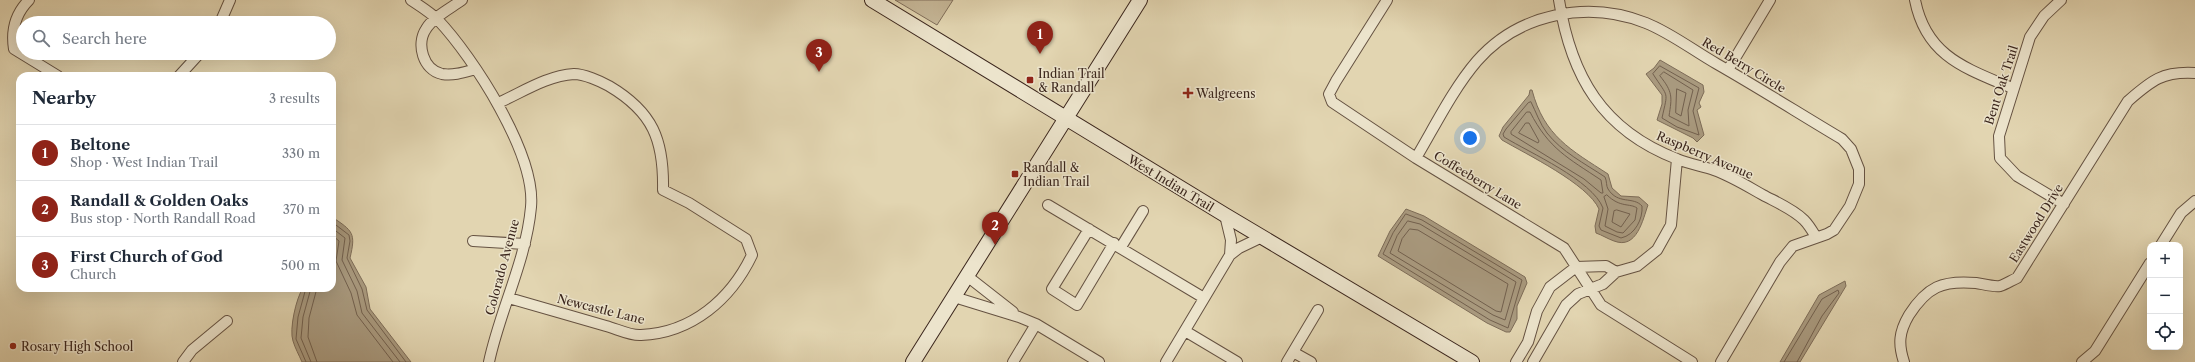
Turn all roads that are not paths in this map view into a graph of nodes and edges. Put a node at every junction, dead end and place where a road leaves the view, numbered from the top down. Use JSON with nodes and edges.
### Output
{"nodes":[{"id":1,"x":29,"y":0,"type":"edge"},
{"id":2,"x":230,"y":0,"type":"edge"},
{"id":3,"x":411,"y":0,"type":"edge"},
{"id":4,"x":462,"y":0,"type":"edge"},
{"id":5,"x":872,"y":0,"type":"edge"},
{"id":6,"x":1140,"y":0,"type":"edge"},
{"id":7,"x":1387,"y":0,"type":"edge"},
{"id":8,"x":1559,"y":0,"type":"edge"},
{"id":9,"x":1770,"y":0,"type":"edge"},
{"id":10,"x":1915,"y":0,"type":"edge"},
{"id":11,"x":2061,"y":0,"type":"edge"},
{"id":12,"x":1561,"y":14,"type":"junction"},
{"id":13,"x":17,"y":16,"type":"edge"},
{"id":14,"x":223,"y":16,"type":"edge"},
{"id":15,"x":16,"y":17,"type":"edge"},
{"id":16,"x":437,"y":19,"type":"junction"},
{"id":17,"x":16,"y":51,"type":"edge"},
{"id":18,"x":31,"y":60,"type":"edge"},
{"id":19,"x":193,"y":60,"type":"edge"},
{"id":20,"x":476,"y":69,"type":"junction"},
{"id":21,"x":1728,"y":70,"type":"junction"},
{"id":22,"x":51,"y":72,"type":"edge"},
{"id":23,"x":182,"y":72,"type":"edge"},
{"id":24,"x":2195,"y":72,"type":"edge"},
{"id":25,"x":2012,"y":88,"type":"junction"},
{"id":26,"x":498,"y":103,"type":"junction"},
{"id":27,"x":1066,"y":119,"type":"junction"},
{"id":28,"x":1416,"y":158,"type":"junction"},
{"id":29,"x":1677,"y":159,"type":"junction"},
{"id":30,"x":2195,"y":201,"type":"edge"},
{"id":31,"x":2064,"y":204,"type":"junction"},
{"id":32,"x":1048,"y":205,"type":"dead end"},
{"id":33,"x":1142,"y":211,"type":"dead end"},
{"id":34,"x":1225,"y":215,"type":"junction"},
{"id":35,"x":1089,"y":229,"type":"junction"},
{"id":36,"x":1262,"y":237,"type":"junction"},
{"id":37,"x":1816,"y":237,"type":"junction"},
{"id":38,"x":473,"y":241,"type":"dead end"},
{"id":39,"x":2163,"y":242,"type":"edge"},
{"id":40,"x":525,"y":244,"type":"junction"},
{"id":41,"x":1117,"y":245,"type":"junction"},
{"id":42,"x":1230,"y":255,"type":"junction"},
{"id":43,"x":1576,"y":266,"type":"junction"},
{"id":44,"x":2147,"y":268,"type":"edge"},
{"id":45,"x":1616,"y":272,"type":"junction"},
{"id":46,"x":967,"y":276,"type":"junction"},
{"id":47,"x":1591,"y":290,"type":"junction"},
{"id":48,"x":954,"y":297,"type":"junction"},
{"id":49,"x":509,"y":298,"type":"junction"},
{"id":50,"x":1204,"y":298,"type":"junction"},
{"id":51,"x":1318,"y":310,"type":"dead end"},
{"id":52,"x":1019,"y":317,"type":"junction"},
{"id":53,"x":227,"y":322,"type":"dead end"},
{"id":54,"x":1036,"y":324,"type":"junction"},
{"id":55,"x":1185,"y":331,"type":"junction"},
{"id":56,"x":1293,"y":352,"type":"junction"},
{"id":57,"x":183,"y":362,"type":"edge"},
{"id":58,"x":489,"y":362,"type":"edge"},
{"id":59,"x":913,"y":362,"type":"edge"},
{"id":60,"x":1013,"y":362,"type":"edge"},
{"id":61,"x":1099,"y":362,"type":"edge"},
{"id":62,"x":1166,"y":362,"type":"edge"},
{"id":63,"x":1237,"y":362,"type":"edge"},
{"id":64,"x":1287,"y":362,"type":"edge"},
{"id":65,"x":1311,"y":362,"type":"edge"},
{"id":66,"x":1472,"y":362,"type":"edge"},
{"id":67,"x":1516,"y":362,"type":"edge"},
{"id":68,"x":1533,"y":362,"type":"edge"},
{"id":69,"x":1692,"y":362,"type":"edge"},
{"id":70,"x":1721,"y":362,"type":"edge"},
{"id":71,"x":1904,"y":362,"type":"edge"},
{"id":72,"x":2082,"y":362,"type":"edge"}],
"edges":[{"from":1,"to":13,"type":"street"},
{"from":2,"to":14,"type":"street"},
{"from":3,"to":16,"type":"street","name":"Colorado Avenue"},
{"from":4,"to":16,"type":"street"},
{"from":5,"to":27,"type":"main road","name":"West Indian Trail"},
{"from":6,"to":27,"type":"main road"},
{"from":7,"to":28,"type":"street","name":"Coffeeberry Lane"},
{"from":8,"to":12,"type":"street","name":"Raspberry Avenue"},
{"from":9,"to":21,"type":"street"},
{"from":10,"to":25,"type":"street"},
{"from":11,"to":25,"type":"street","name":"Bent Oak Trail"},
{"from":12,"to":21,"type":"street","name":"Red Berry Circle"},
{"from":12,"to":28,"type":"street","name":"Red Berry Circle"},
{"from":12,"to":29,"type":"street","name":"Raspberry Avenue"},
{"from":15,"to":17,"type":"street"},
{"from":16,"to":20,"type":"street","name":"Colorado Avenue"},
{"from":16,"to":20,"type":"street"},
{"from":18,"to":22,"type":"street"},
{"from":19,"to":23,"type":"street"},
{"from":20,"to":26,"type":"street","name":"Colorado Avenue"},
{"from":21,"to":37,"type":"street","name":"Red Berry Circle"},
{"from":24,"to":31,"type":"street","name":"Eastwood Drive"},
{"from":25,"to":31,"type":"street","name":"Bent Oak Trail"},
{"from":26,"to":40,"type":"street","name":"Colorado Avenue"},
{"from":26,"to":49,"type":"street","name":"Newcastle Lane"},
{"from":27,"to":34,"type":"main road","name":"West Indian Trail"},
{"from":27,"to":46,"type":"main road"},
{"from":28,"to":43,"type":"street","name":"Coffeeberry Lane"},
{"from":29,"to":37,"type":"street","name":"Raspberry Avenue"},
{"from":29,"to":45,"type":"street"},
{"from":30,"to":39,"type":"street"},
{"from":31,"to":71,"type":"street","name":"Eastwood Drive"},
{"from":32,"to":35,"type":"street"},
{"from":33,"to":41,"type":"street"},
{"from":34,"to":36,"type":"main road","name":"West Indian Trail"},
{"from":34,"to":42,"type":"street"},
{"from":35,"to":41,"type":"street"},
{"from":35,"to":41,"type":"street"},
{"from":36,"to":42,"type":"street"},
{"from":36,"to":66,"type":"main road","name":"West Indian Trail"},
{"from":37,"to":70,"type":"street","name":"Red Berry Circle"},
{"from":38,"to":40,"type":"street"},
{"from":40,"to":49,"type":"street","name":"Colorado Avenue"},
{"from":41,"to":50,"type":"street"},
{"from":42,"to":50,"type":"street"},
{"from":43,"to":45,"type":"street"},
{"from":43,"to":47,"type":"street","name":"Coffeeberry Lane"},
{"from":43,"to":67,"type":"street"},
{"from":44,"to":72,"type":"street"},
{"from":45,"to":47,"type":"street"},
{"from":46,"to":48,"type":"main road"},
{"from":46,"to":52,"type":"street"},
{"from":47,"to":68,"type":"street"},
{"from":47,"to":69,"type":"street","name":"Coffeeberry Lane"},
{"from":48,"to":52,"type":"street"},
{"from":48,"to":59,"type":"main road"},
{"from":49,"to":58,"type":"street","name":"Colorado Avenue"},
{"from":50,"to":55,"type":"street"},
{"from":51,"to":56,"type":"street"},
{"from":52,"to":54,"type":"street"},
{"from":53,"to":57,"type":"street"},
{"from":54,"to":60,"type":"street"},
{"from":54,"to":61,"type":"street"},
{"from":55,"to":62,"type":"street"},
{"from":55,"to":63,"type":"street"},
{"from":56,"to":64,"type":"street"},
{"from":56,"to":65,"type":"street"}]}
